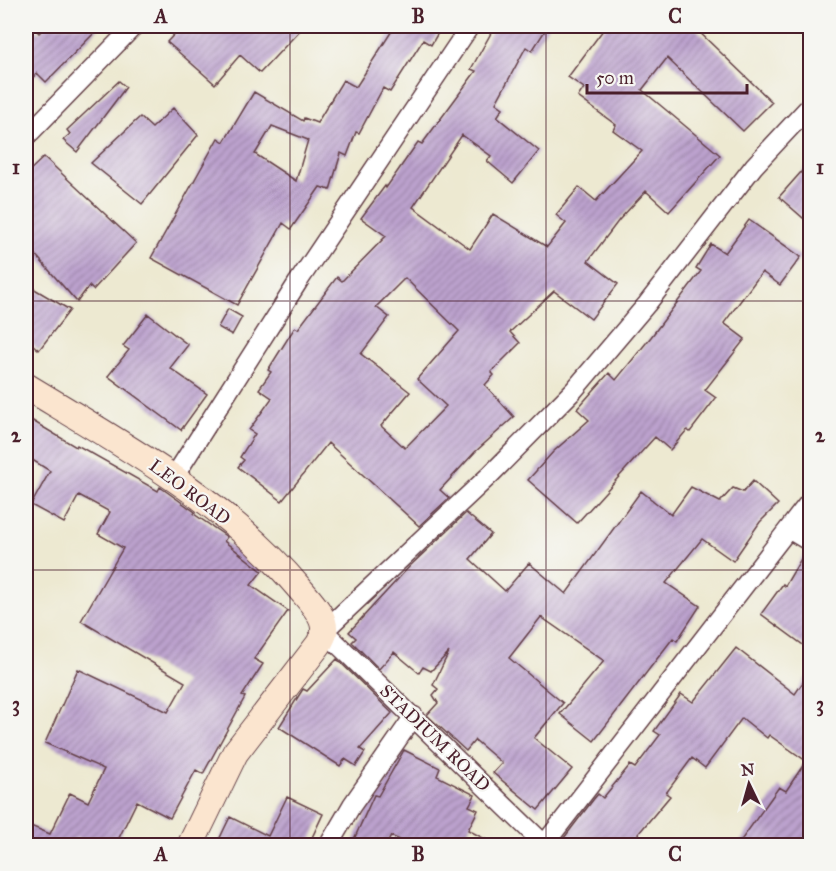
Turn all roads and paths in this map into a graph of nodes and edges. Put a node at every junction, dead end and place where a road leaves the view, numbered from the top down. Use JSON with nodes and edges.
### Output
{"nodes":[{"id":1,"x":134,"y":26,"type":"edge"},
{"id":2,"x":470,"y":26,"type":"edge"},
{"id":3,"x":810,"y":106,"type":"edge"},
{"id":4,"x":26,"y":135,"type":"edge"},
{"id":5,"x":26,"y":386,"type":"edge"},
{"id":6,"x":174,"y":477,"type":"junction"},
{"id":7,"x":810,"y":501,"type":"edge"},
{"id":8,"x":790,"y":530,"type":"junction"},
{"id":9,"x":810,"y":542,"type":"edge"},
{"id":10,"x":324,"y":631,"type":"junction"},
{"id":11,"x":414,"y":716,"type":"junction"},
{"id":12,"x":544,"y":845,"type":"edge"},
{"id":13,"x":190,"y":846,"type":"edge"},
{"id":14,"x":328,"y":846,"type":"edge"}],
"edges":[{"from":1,"to":4,"type":"street"},
{"from":2,"to":6,"type":"street"},
{"from":3,"to":10,"type":"street"},
{"from":5,"to":6,"type":"street","name":"LEO ROAD"},
{"from":6,"to":10,"type":"street","name":"LEO ROAD"},
{"from":7,"to":8,"type":"street"},
{"from":8,"to":9,"type":"street"},
{"from":8,"to":12,"type":"street"},
{"from":10,"to":11,"type":"street","name":"STADIUM ROAD"},
{"from":10,"to":13,"type":"street"},
{"from":11,"to":12,"type":"street","name":"STADIUM ROAD"},
{"from":11,"to":14,"type":"street"}]}
